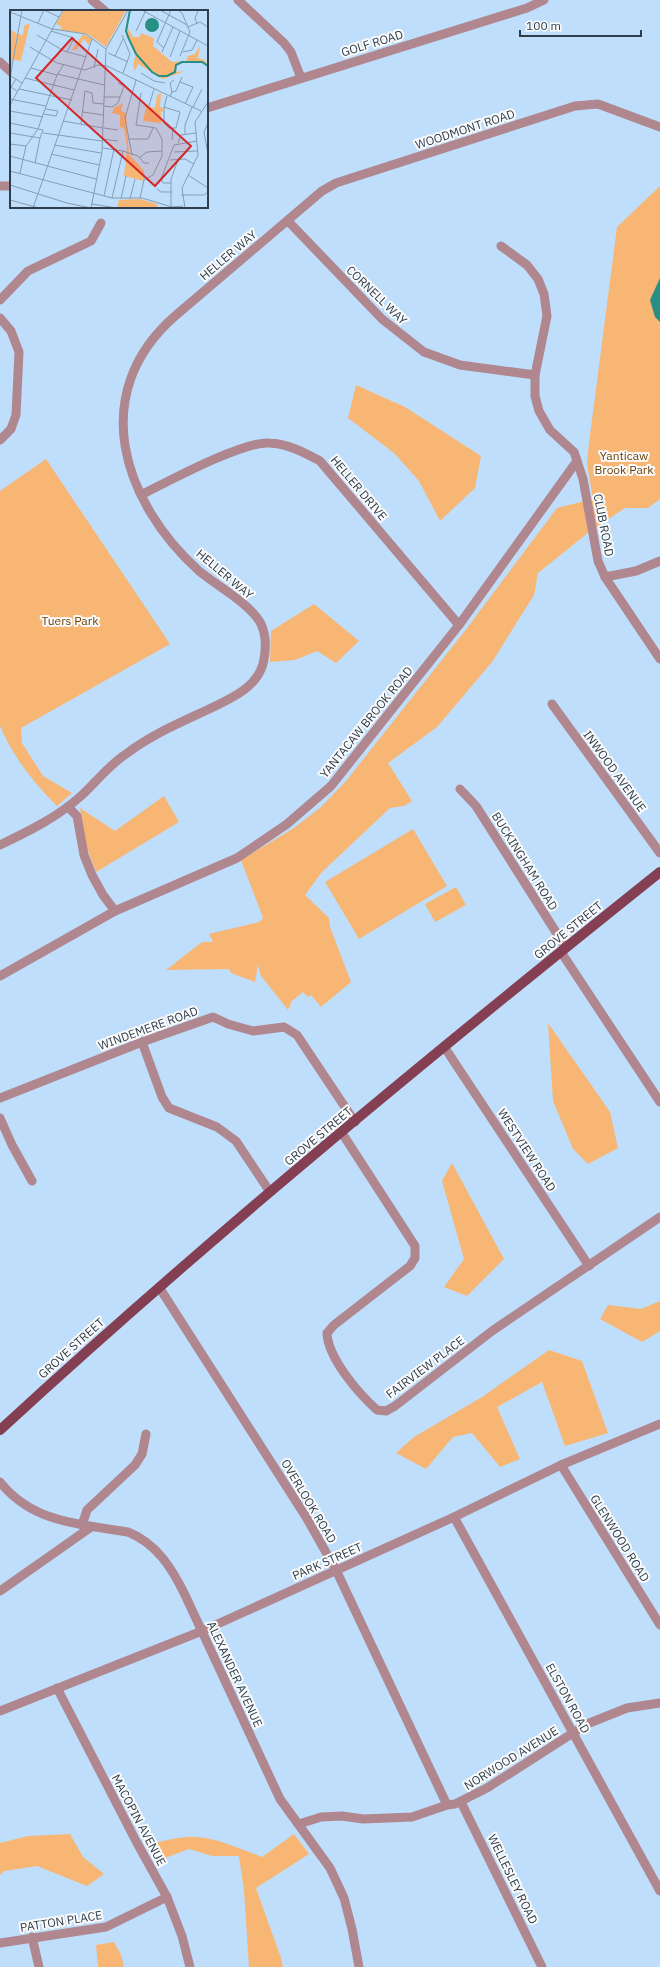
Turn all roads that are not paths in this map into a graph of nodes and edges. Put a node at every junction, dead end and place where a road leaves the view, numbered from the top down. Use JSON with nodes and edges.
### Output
{"nodes":[{"id":1,"x":92,"y":0,"type":"edge"},
{"id":2,"x":544,"y":0,"type":"edge"},
{"id":3,"x":241,"y":1,"type":"edge"},
{"id":4,"x":104,"y":10,"type":"edge"},
{"id":5,"x":0,"y":62,"type":"edge"},
{"id":6,"x":10,"y":71,"type":"edge"},
{"id":7,"x":301,"y":78,"type":"junction"},
{"id":8,"x":208,"y":108,"type":"edge"},
{"id":9,"x":660,"y":127,"type":"edge"},
{"id":10,"x":288,"y":220,"type":"junction"},
{"id":11,"x":101,"y":223,"type":"dead end"},
{"id":12,"x":501,"y":246,"type":"dead end"},
{"id":13,"x":0,"y":300,"type":"edge"},
{"id":14,"x":0,"y":318,"type":"edge"},
{"id":15,"x":535,"y":375,"type":"junction"},
{"id":16,"x":0,"y":440,"type":"edge"},
{"id":17,"x":577,"y":461,"type":"junction"},
{"id":18,"x":140,"y":495,"type":"junction"},
{"id":19,"x":660,"y":561,"type":"edge"},
{"id":20,"x":605,"y":577,"type":"junction"},
{"id":21,"x":459,"y":625,"type":"junction"},
{"id":22,"x":660,"y":659,"type":"edge"},
{"id":23,"x":552,"y":704,"type":"dead end"},
{"id":24,"x":460,"y":789,"type":"dead end"},
{"id":25,"x":68,"y":807,"type":"junction"},
{"id":26,"x":0,"y":845,"type":"edge"},
{"id":27,"x":660,"y":853,"type":"edge"},
{"id":28,"x":660,"y":872,"type":"edge"},
{"id":29,"x":115,"y":911,"type":"junction"},
{"id":30,"x":563,"y":950,"type":"junction"},
{"id":31,"x":0,"y":976,"type":"edge"},
{"id":32,"x":142,"y":1042,"type":"junction"},
{"id":33,"x":445,"y":1048,"type":"junction"},
{"id":34,"x":0,"y":1098,"type":"edge"},
{"id":35,"x":660,"y":1102,"type":"edge"},
{"id":36,"x":0,"y":1118,"type":"edge"},
{"id":37,"x":355,"y":1122,"type":"junction"},
{"id":38,"x":342,"y":1133,"type":"junction"},
{"id":39,"x":32,"y":1181,"type":"dead end"},
{"id":40,"x":270,"y":1192,"type":"junction"},
{"id":41,"x":660,"y":1217,"type":"edge"},
{"id":42,"x":589,"y":1266,"type":"junction"},
{"id":43,"x":159,"y":1287,"type":"junction"},
{"id":44,"x":660,"y":1424,"type":"edge"},
{"id":45,"x":0,"y":1430,"type":"edge"},
{"id":46,"x":146,"y":1434,"type":"dead end"},
{"id":47,"x":561,"y":1465,"type":"junction"},
{"id":48,"x":0,"y":1482,"type":"edge"},
{"id":49,"x":454,"y":1516,"type":"junction"},
{"id":50,"x":87,"y":1526,"type":"junction"},
{"id":51,"x":336,"y":1570,"type":"junction"},
{"id":52,"x":0,"y":1591,"type":"edge"},
{"id":53,"x":660,"y":1625,"type":"edge"},
{"id":54,"x":202,"y":1631,"type":"junction"},
{"id":55,"x":57,"y":1688,"type":"junction"},
{"id":56,"x":660,"y":1703,"type":"edge"},
{"id":57,"x":0,"y":1711,"type":"edge"},
{"id":58,"x":574,"y":1733,"type":"junction"},
{"id":59,"x":462,"y":1802,"type":"junction"},
{"id":60,"x":447,"y":1805,"type":"junction"},
{"id":61,"x":299,"y":1824,"type":"junction"},
{"id":62,"x":660,"y":1890,"type":"edge"},
{"id":63,"x":167,"y":1897,"type":"junction"},
{"id":64,"x":32,"y":1937,"type":"junction"},
{"id":65,"x":0,"y":1943,"type":"edge"},
{"id":66,"x":39,"y":1967,"type":"edge"},
{"id":67,"x":190,"y":1967,"type":"edge"},
{"id":68,"x":359,"y":1967,"type":"edge"},
{"id":69,"x":542,"y":1967,"type":"edge"}],
"edges":[{"from":1,"to":4,"type":"street"},
{"from":2,"to":7,"type":"street","name":"GOLF ROAD"},
{"from":3,"to":7,"type":"street"},
{"from":5,"to":6,"type":"street"},
{"from":7,"to":8,"type":"street","name":"GOLF ROAD"},
{"from":9,"to":10,"type":"street","name":"WOODMONT ROAD"},
{"from":10,"to":15,"type":"street","name":"CORNELL WAY"},
{"from":10,"to":18,"type":"street","name":"HELLER WAY"},
{"from":11,"to":13,"type":"street"},
{"from":12,"to":15,"type":"street","name":"CLUB ROAD"},
{"from":14,"to":16,"type":"street"},
{"from":15,"to":17,"type":"street","name":"CLUB ROAD"},
{"from":17,"to":20,"type":"street","name":"CLUB ROAD"},
{"from":17,"to":21,"type":"street","name":"YANTACAW BROOK ROAD"},
{"from":18,"to":21,"type":"street","name":"HELLER DRIVE"},
{"from":18,"to":25,"type":"street","name":"HELLER WAY"},
{"from":19,"to":20,"type":"street"},
{"from":20,"to":22,"type":"street","name":"CLUB ROAD"},
{"from":21,"to":29,"type":"street","name":"YANTACAW BROOK ROAD"},
{"from":23,"to":27,"type":"street","name":"INWOOD AVENUE"},
{"from":24,"to":30,"type":"street","name":"BUCKINGHAM ROAD"},
{"from":25,"to":26,"type":"street","name":"HELLER WAY"},
{"from":25,"to":29,"type":"street"},
{"from":28,"to":30,"type":"main road","name":"GROVE STREET"},
{"from":29,"to":31,"type":"street","name":"YANTACAW BROOK ROAD"},
{"from":30,"to":33,"type":"main road","name":"GROVE STREET"},
{"from":30,"to":35,"type":"street","name":"BUCKINGHAM ROAD"},
{"from":32,"to":34,"type":"street","name":"WINDEMERE ROAD"},
{"from":32,"to":37,"type":"street","name":"WINDEMERE ROAD"},
{"from":32,"to":40,"type":"street"},
{"from":33,"to":37,"type":"main road","name":"GROVE STREET"},
{"from":33,"to":42,"type":"street","name":"WESTVIEW ROAD"},
{"from":36,"to":39,"type":"street"},
{"from":37,"to":38,"type":"main road","name":"GROVE STREET"},
{"from":38,"to":40,"type":"main road","name":"GROVE STREET"},
{"from":38,"to":42,"type":"street","name":"FAIRVIEW PLACE"},
{"from":40,"to":43,"type":"main road","name":"GROVE STREET"},
{"from":41,"to":42,"type":"street","name":"FAIRVIEW PLACE"},
{"from":43,"to":45,"type":"main road","name":"GROVE STREET"},
{"from":43,"to":51,"type":"street","name":"OVERLOOK ROAD"},
{"from":44,"to":47,"type":"street","name":"PARK STREET"},
{"from":46,"to":50,"type":"street"},
{"from":47,"to":49,"type":"street","name":"PARK STREET"},
{"from":47,"to":53,"type":"street","name":"GLENWOOD ROAD"},
{"from":48,"to":50,"type":"street","name":"ALEXANDER AVENUE"},
{"from":49,"to":51,"type":"street","name":"PARK STREET"},
{"from":49,"to":58,"type":"street","name":"ELSTON ROAD"},
{"from":50,"to":52,"type":"street"},
{"from":50,"to":54,"type":"street","name":"ALEXANDER AVENUE"},
{"from":51,"to":54,"type":"street","name":"PARK STREET"},
{"from":51,"to":60,"type":"street","name":"OVERLOOK ROAD"},
{"from":54,"to":55,"type":"street","name":"PARK STREET"},
{"from":54,"to":61,"type":"street","name":"ALEXANDER AVENUE"},
{"from":55,"to":57,"type":"street","name":"PARK STREET"},
{"from":55,"to":63,"type":"street","name":"MACOPIN AVENUE"},
{"from":56,"to":58,"type":"street","name":"NORWOOD AVENUE"},
{"from":58,"to":59,"type":"street","name":"NORWOOD AVENUE"},
{"from":58,"to":62,"type":"street","name":"ELSTON ROAD"},
{"from":59,"to":60,"type":"street","name":"NORWOOD AVENUE"},
{"from":59,"to":69,"type":"street","name":"WELLESLEY ROAD"},
{"from":60,"to":61,"type":"street","name":"NORWOOD AVENUE"},
{"from":61,"to":68,"type":"street","name":"ALEXANDER AVENUE"},
{"from":63,"to":64,"type":"street","name":"PATTON PLACE"},
{"from":63,"to":67,"type":"street","name":"MACOPIN AVENUE"},
{"from":64,"to":65,"type":"street","name":"PATTON PLACE"},
{"from":64,"to":66,"type":"street"}]}
